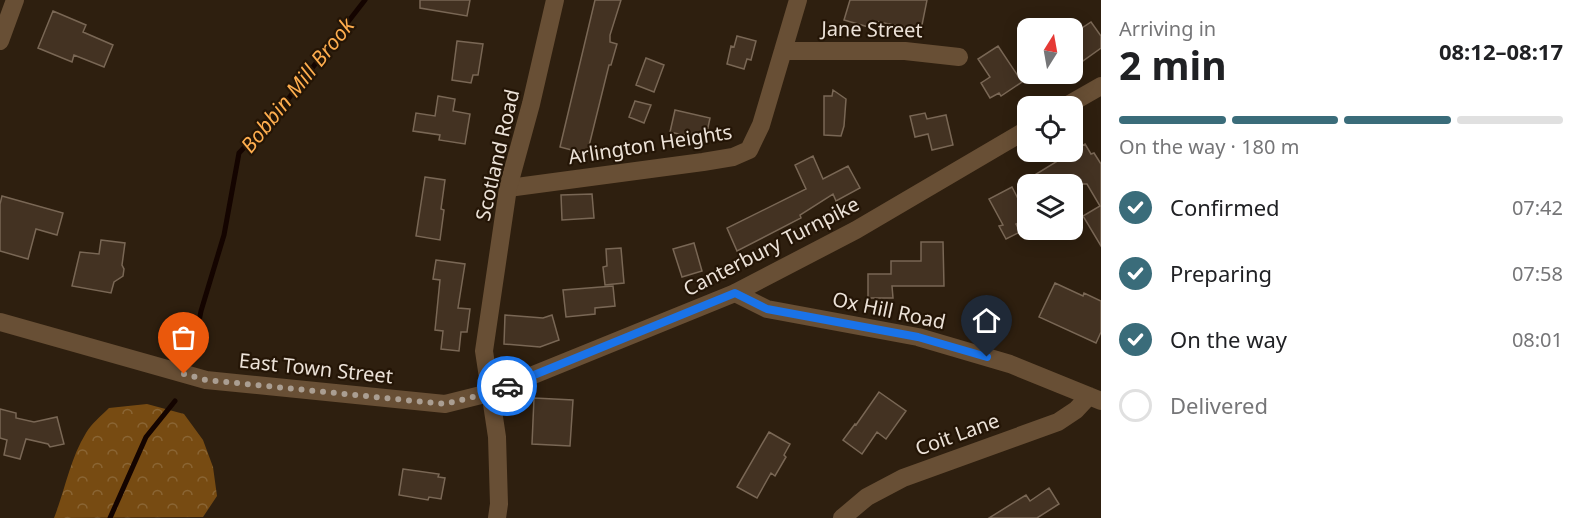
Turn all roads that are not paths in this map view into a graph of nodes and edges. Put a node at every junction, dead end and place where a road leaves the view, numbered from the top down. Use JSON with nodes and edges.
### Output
{"nodes":[{"id":1,"x":15,"y":0,"type":"edge"},
{"id":2,"x":555,"y":0,"type":"edge"},
{"id":3,"x":798,"y":0,"type":"edge"},
{"id":4,"x":0,"y":41,"type":"edge"},
{"id":5,"x":783,"y":51,"type":"junction"},
{"id":6,"x":959,"y":57,"type":"dead end"},
{"id":7,"x":1101,"y":86,"type":"edge"},
{"id":8,"x":1083,"y":96,"type":"edge"},
{"id":9,"x":1017,"y":135,"type":"edge"},
{"id":10,"x":508,"y":188,"type":"junction"},
{"id":11,"x":735,"y":293,"type":"junction"},
{"id":12,"x":0,"y":322,"type":"edge"},
{"id":13,"x":489,"y":393,"type":"junction"},
{"id":14,"x":1095,"y":398,"type":"edge"},
{"id":15,"x":497,"y":518,"type":"edge"},
{"id":16,"x":842,"y":518,"type":"edge"}],
"edges":[{"from":1,"to":4,"type":"street"},
{"from":2,"to":10,"type":"street","name":"Scotland Road"},
{"from":3,"to":5,"type":"street","name":"Arlington Heights"},
{"from":5,"to":6,"type":"street","name":"Jane Street"},
{"from":5,"to":10,"type":"street","name":"Arlington Heights"},
{"from":7,"to":8,"type":"street"},
{"from":9,"to":11,"type":"street","name":"Canterbury Turnpike"},
{"from":10,"to":13,"type":"street","name":"Scotland Road"},
{"from":11,"to":13,"type":"street","name":"Canterbury Turnpike"},
{"from":11,"to":14,"type":"street","name":"Ox Hill Road"},
{"from":12,"to":13,"type":"street","name":"East Town Street"},
{"from":13,"to":15,"type":"street","name":"Scotland Road"},
{"from":14,"to":16,"type":"street","name":"Coit Lane"}]}
